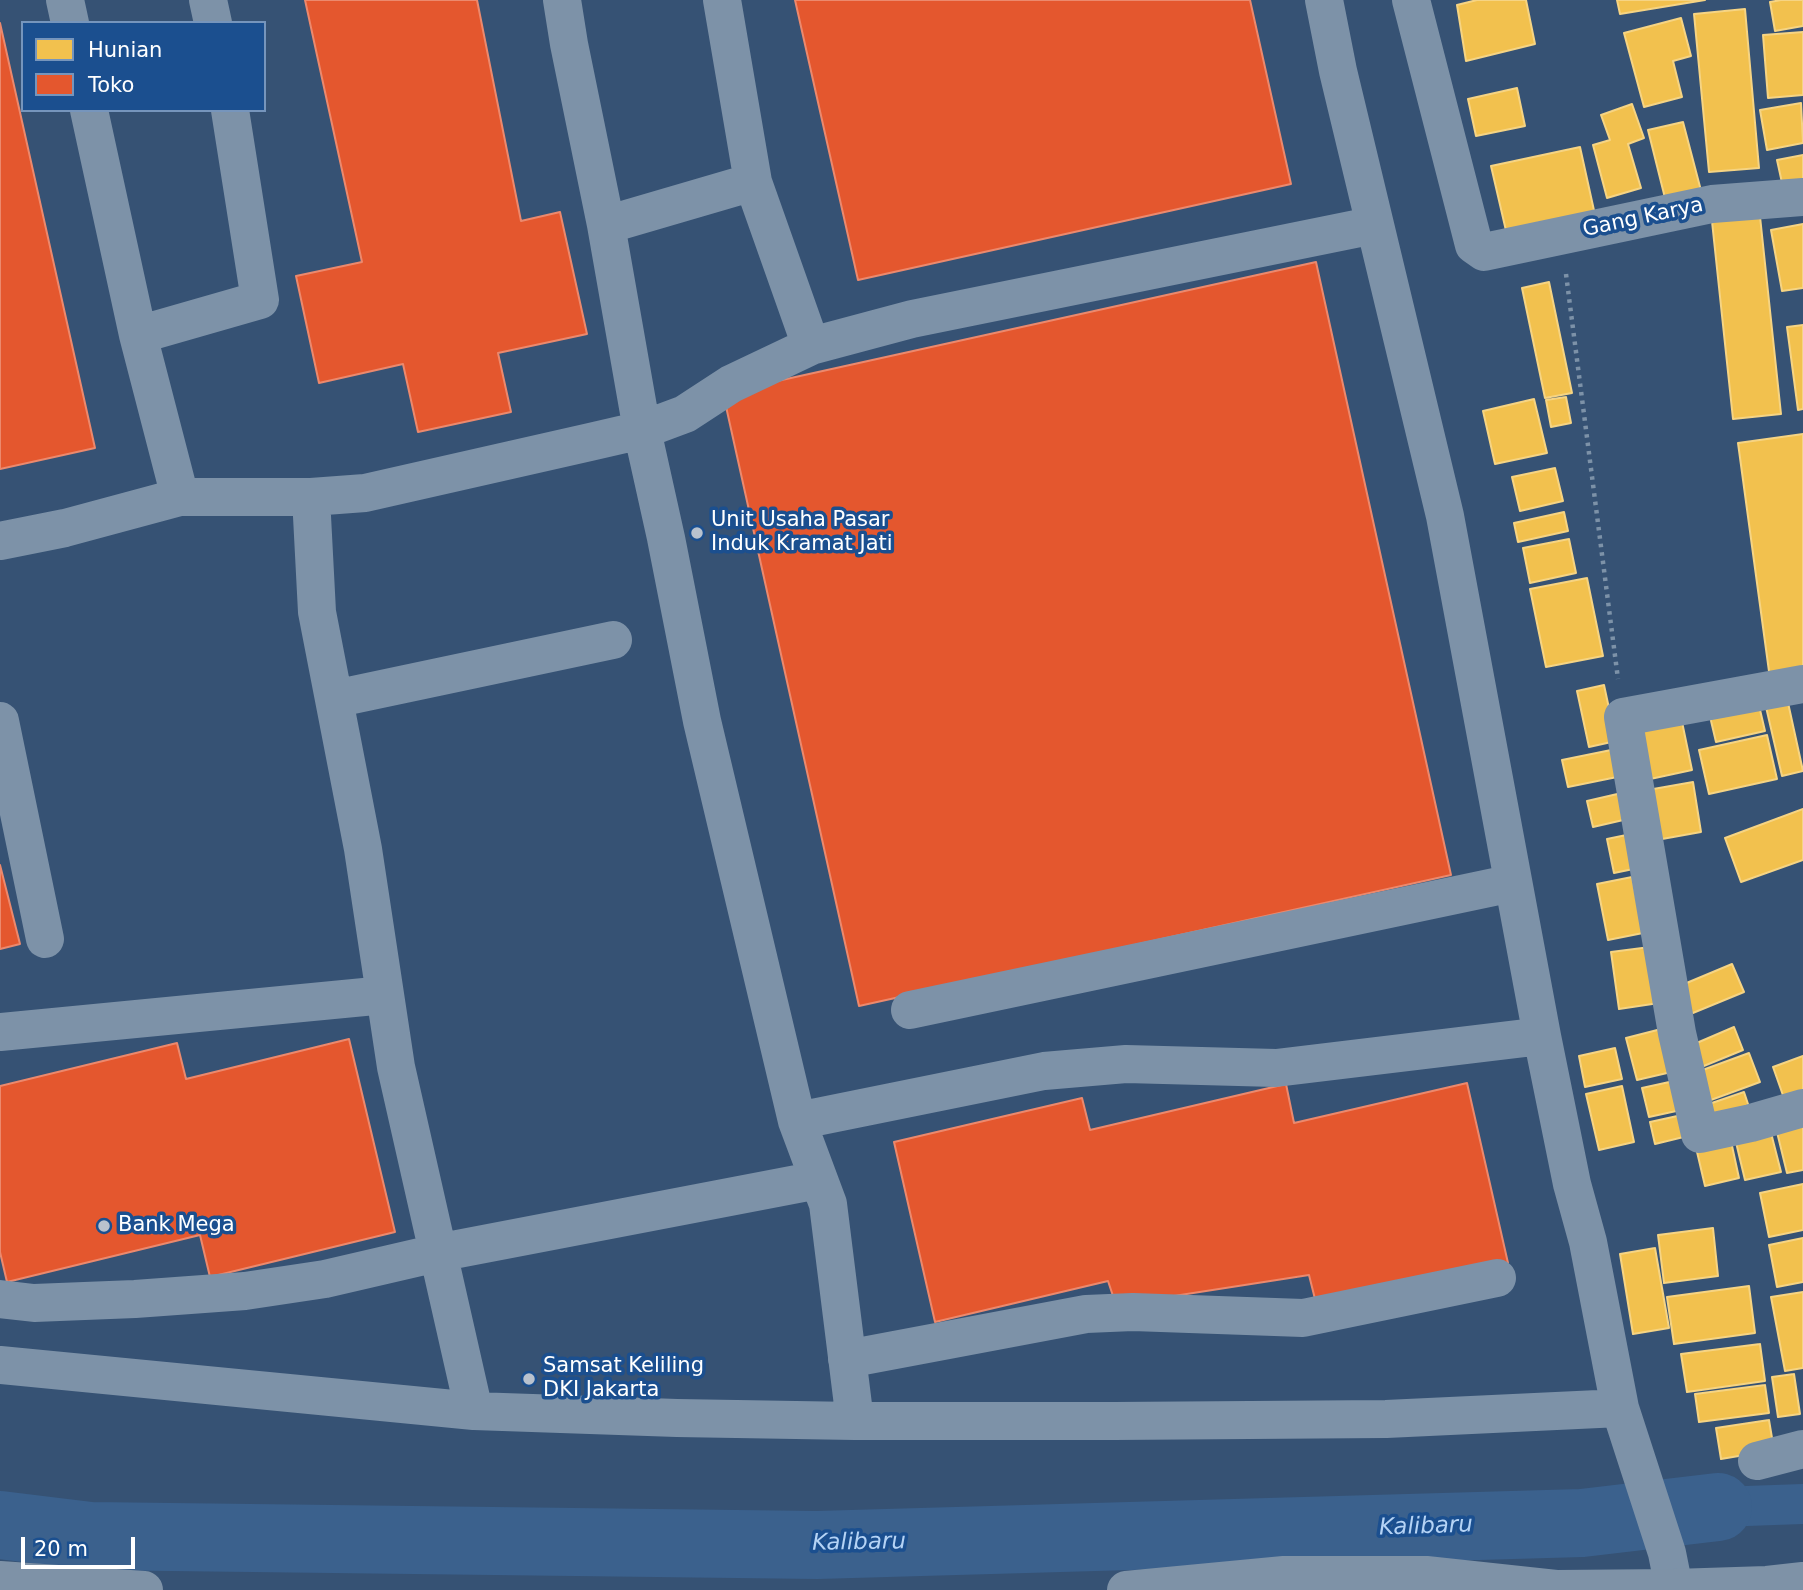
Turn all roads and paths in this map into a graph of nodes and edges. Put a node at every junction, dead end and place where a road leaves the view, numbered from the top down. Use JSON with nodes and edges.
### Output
{"nodes":[{"id":1,"x":65,"y":0,"type":"edge"},
{"id":2,"x":208,"y":0,"type":"edge"},
{"id":3,"x":562,"y":0,"type":"edge"},
{"id":4,"x":722,"y":0,"type":"edge"},
{"id":5,"x":1324,"y":0,"type":"edge"},
{"id":6,"x":1414,"y":1,"type":"edge"},
{"id":7,"x":69,"y":21,"type":"edge"},
{"id":8,"x":212,"y":21,"type":"edge"},
{"id":9,"x":89,"y":112,"type":"edge"},
{"id":10,"x":230,"y":112,"type":"edge"},
{"id":11,"x":753,"y":182,"type":"junction"},
{"id":12,"x":1803,"y":197,"type":"edge"},
{"id":13,"x":606,"y":225,"type":"junction"},
{"id":14,"x":1375,"y":225,"type":"junction"},
{"id":15,"x":1562,"y":235,"type":"junction"},
{"id":16,"x":138,"y":335,"type":"junction"},
{"id":17,"x":811,"y":346,"type":"junction"},
{"id":18,"x":642,"y":430,"type":"junction"},
{"id":19,"x":180,"y":497,"type":"junction"},
{"id":20,"x":311,"y":497,"type":"junction"},
{"id":21,"x":0,"y":541,"type":"edge"},
{"id":22,"x":613,"y":640,"type":"dead end"},
{"id":23,"x":1803,"y":684,"type":"edge"},
{"id":24,"x":334,"y":699,"type":"junction"},
{"id":25,"x":1623,"y":717,"type":"junction"},
{"id":26,"x":0,"y":720,"type":"edge"},
{"id":27,"x":1513,"y":883,"type":"junction"},
{"id":28,"x":45,"y":939,"type":"dead end"},
{"id":29,"x":385,"y":995,"type":"junction"},
{"id":30,"x":910,"y":1010,"type":"dead end"},
{"id":31,"x":0,"y":1032,"type":"edge"},
{"id":32,"x":1542,"y":1036,"type":"junction"},
{"id":33,"x":1803,"y":1108,"type":"edge"},
{"id":34,"x":797,"y":1121,"type":"junction"},
{"id":35,"x":818,"y":1180,"type":"junction"},
{"id":36,"x":437,"y":1253,"type":"junction"},
{"id":37,"x":1497,"y":1278,"type":"dead end"},
{"id":38,"x":0,"y":1299,"type":"edge"},
{"id":39,"x":847,"y":1359,"type":"junction"},
{"id":40,"x":0,"y":1365,"type":"edge"},
{"id":41,"x":1620,"y":1408,"type":"junction"},
{"id":42,"x":474,"y":1411,"type":"junction"},
{"id":43,"x":855,"y":1421,"type":"junction"},
{"id":44,"x":1803,"y":1449,"type":"edge"},
{"id":45,"x":1757,"y":1461,"type":"dead end"},
{"id":46,"x":0,"y":1580,"type":"edge"},
{"id":47,"x":1803,"y":1581,"type":"edge"},
{"id":48,"x":1674,"y":1588,"type":"edge"},
{"id":49,"x":144,"y":1590,"type":"edge"},
{"id":50,"x":1126,"y":1590,"type":"edge"}],
"edges":[{"from":1,"to":7,"type":"street"},
{"from":2,"to":8,"type":"street"},
{"from":3,"to":13,"type":"street"},
{"from":4,"to":11,"type":"street"},
{"from":5,"to":14,"type":"street"},
{"from":6,"to":15,"type":"street","name":"Gang Karya"},
{"from":9,"to":16,"type":"street"},
{"from":10,"to":16,"type":"street"},
{"from":11,"to":13,"type":"street"},
{"from":11,"to":17,"type":"street"},
{"from":12,"to":15,"type":"street","name":"Gang Karya"},
{"from":13,"to":18,"type":"street"},
{"from":14,"to":17,"type":"street"},
{"from":14,"to":27,"type":"street"},
{"from":15,"to":25,"type":"path"},
{"from":16,"to":19,"type":"street"},
{"from":17,"to":18,"type":"street"},
{"from":18,"to":20,"type":"street"},
{"from":18,"to":34,"type":"street"},
{"from":19,"to":20,"type":"street"},
{"from":19,"to":21,"type":"street"},
{"from":20,"to":24,"type":"street"},
{"from":22,"to":24,"type":"street"},
{"from":23,"to":25,"type":"street"},
{"from":24,"to":29,"type":"street"},
{"from":25,"to":33,"type":"street"},
{"from":26,"to":28,"type":"street"},
{"from":27,"to":30,"type":"street"},
{"from":27,"to":32,"type":"street"},
{"from":29,"to":31,"type":"street"},
{"from":29,"to":36,"type":"street"},
{"from":32,"to":34,"type":"street"},
{"from":32,"to":41,"type":"street"},
{"from":34,"to":35,"type":"street"},
{"from":35,"to":36,"type":"street"},
{"from":35,"to":39,"type":"street"},
{"from":36,"to":38,"type":"street"},
{"from":36,"to":42,"type":"street"},
{"from":37,"to":39,"type":"street"},
{"from":39,"to":43,"type":"street"},
{"from":40,"to":42,"type":"street"},
{"from":41,"to":43,"type":"street"},
{"from":41,"to":48,"type":"street"},
{"from":42,"to":43,"type":"street"},
{"from":44,"to":45,"type":"street"},
{"from":46,"to":49,"type":"highway"},
{"from":47,"to":48,"type":"highway"},
{"from":48,"to":50,"type":"highway"}]}
